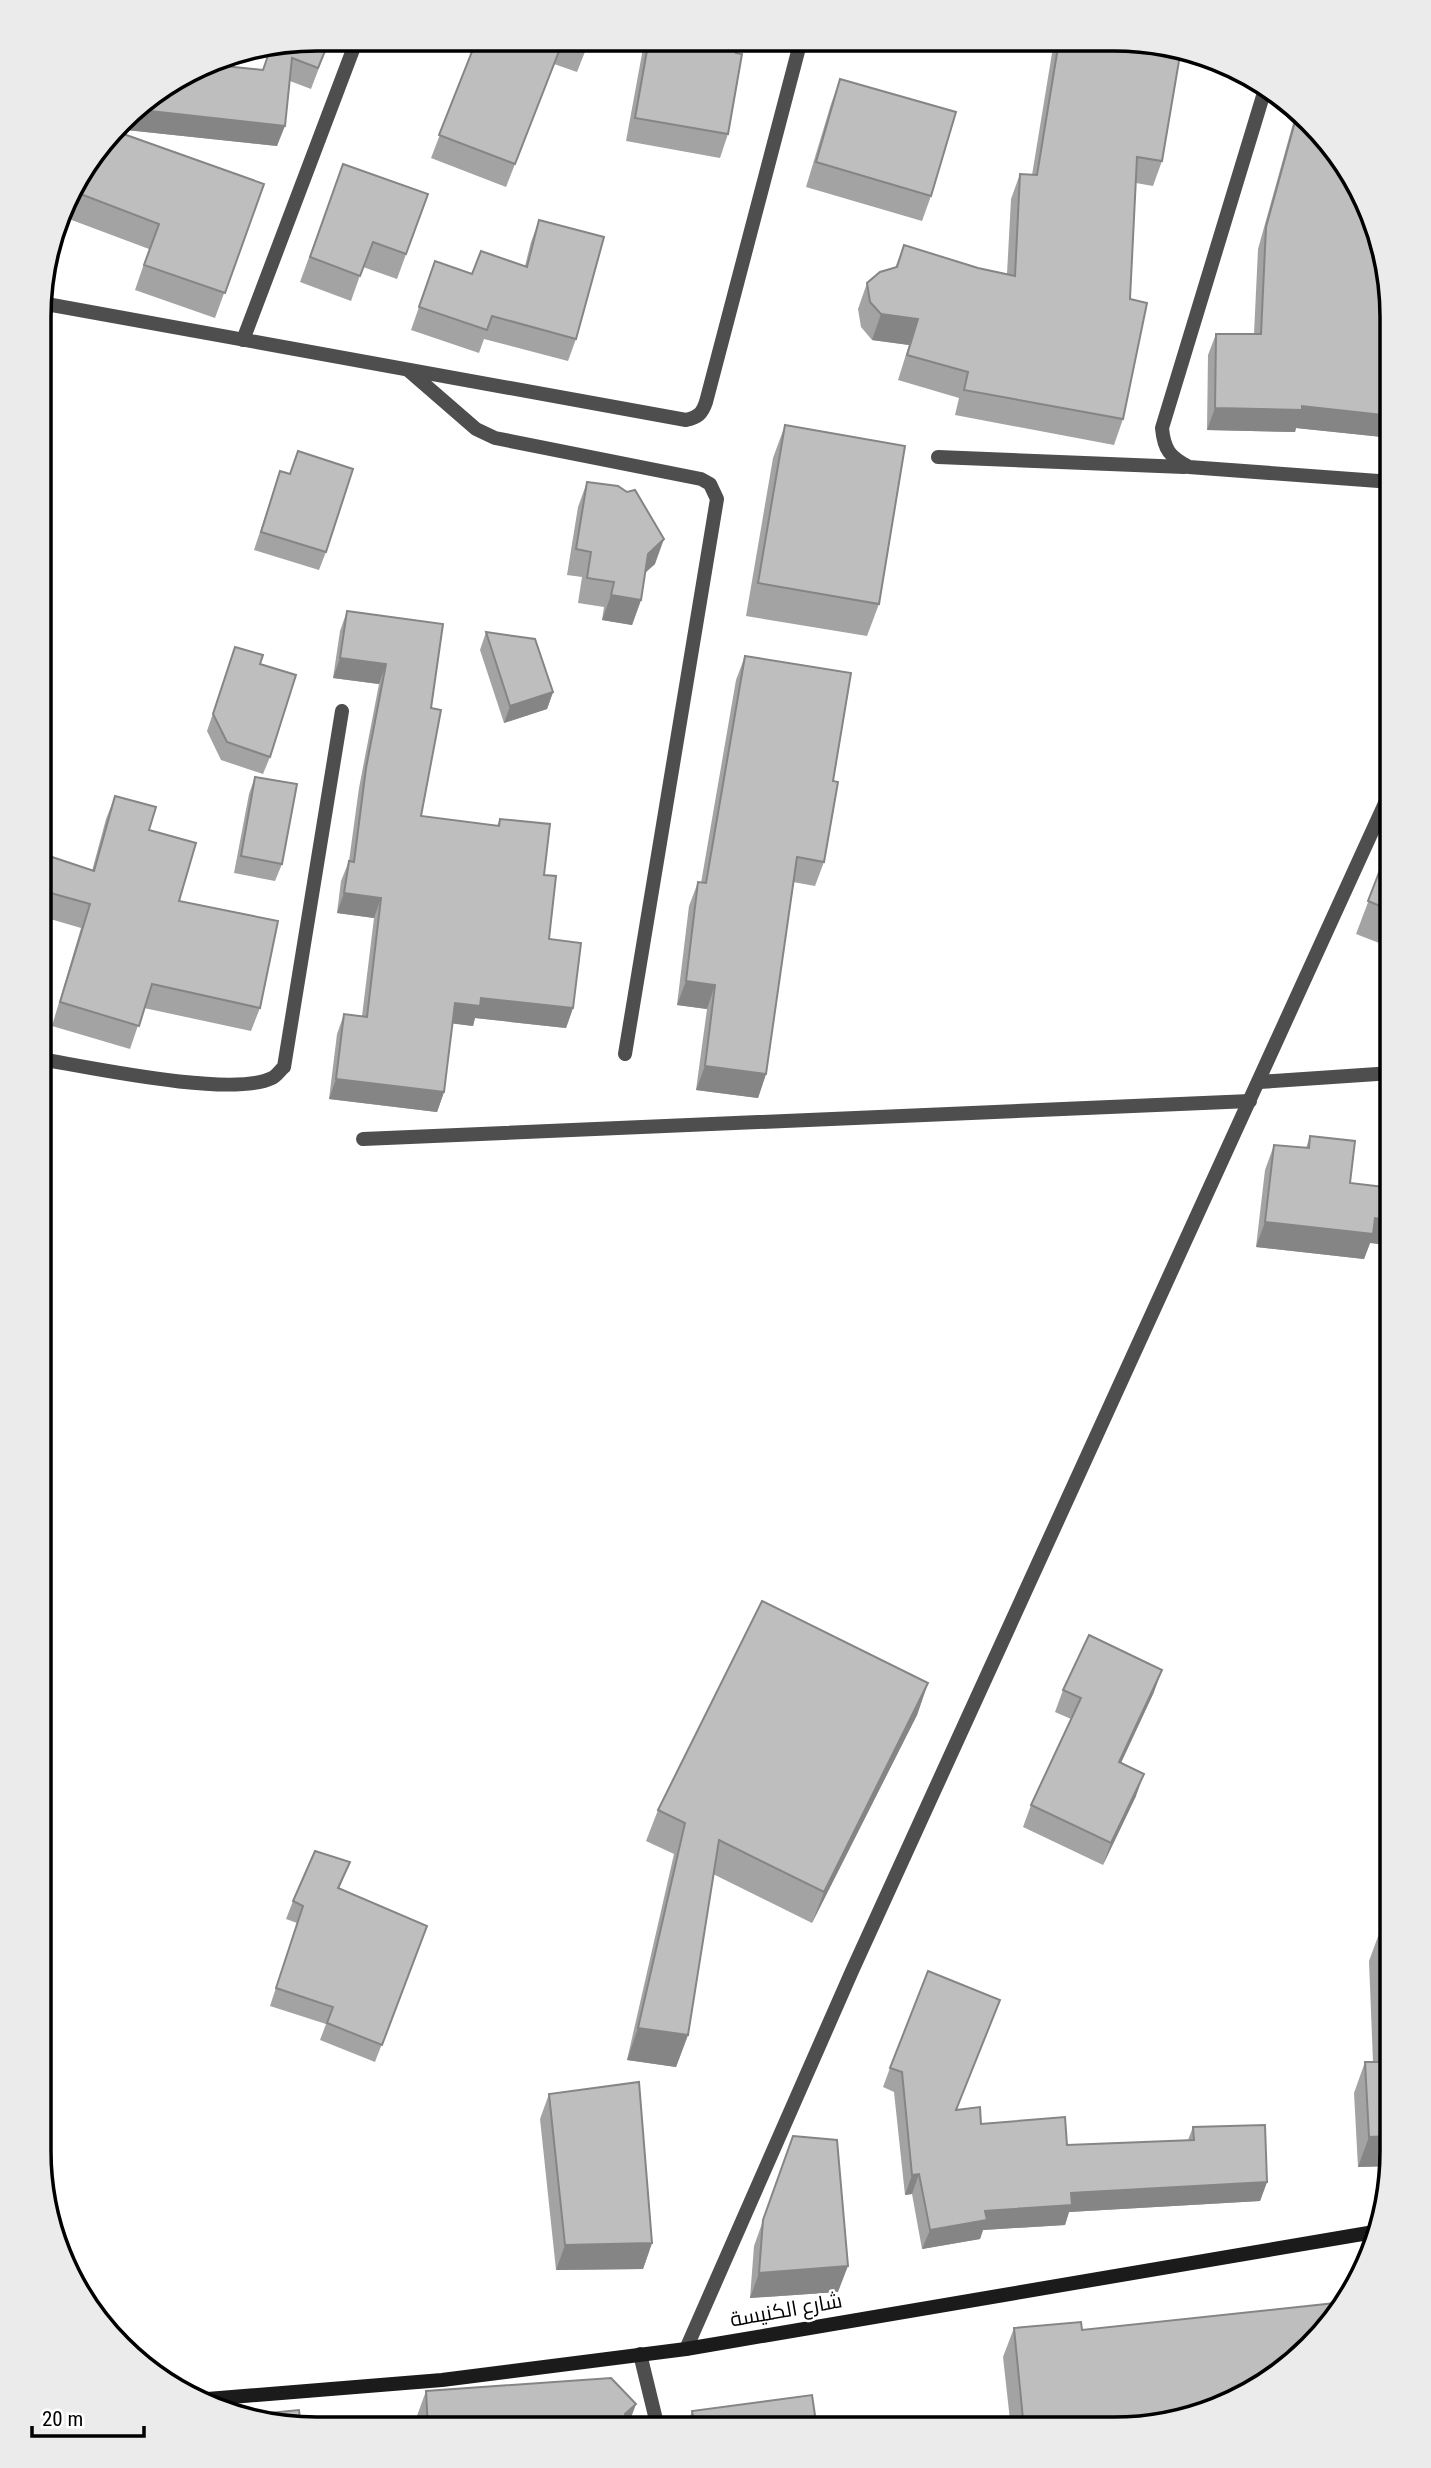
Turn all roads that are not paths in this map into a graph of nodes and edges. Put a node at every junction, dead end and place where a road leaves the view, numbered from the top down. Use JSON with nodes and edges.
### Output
{"nodes":[{"id":1,"x":352,"y":51,"type":"edge"},
{"id":2,"x":798,"y":51,"type":"edge"},
{"id":3,"x":1263,"y":97,"type":"edge"},
{"id":4,"x":51,"y":305,"type":"edge"},
{"id":5,"x":243,"y":340,"type":"junction"},
{"id":6,"x":407,"y":369,"type":"junction"},
{"id":7,"x":938,"y":457,"type":"dead end"},
{"id":8,"x":1189,"y":467,"type":"junction"},
{"id":9,"x":1380,"y":481,"type":"edge"},
{"id":10,"x":342,"y":711,"type":"dead end"},
{"id":11,"x":1380,"y":815,"type":"edge"},
{"id":12,"x":625,"y":1054,"type":"dead end"},
{"id":13,"x":51,"y":1061,"type":"edge"},
{"id":14,"x":1380,"y":1074,"type":"edge"},
{"id":15,"x":1259,"y":1082,"type":"junction"},
{"id":16,"x":1250,"y":1101,"type":"junction"},
{"id":17,"x":363,"y":1139,"type":"dead end"},
{"id":18,"x":1367,"y":2233,"type":"edge"},
{"id":19,"x":686,"y":2349,"type":"junction"},
{"id":20,"x":639,"y":2354,"type":"junction"},
{"id":21,"x":218,"y":2398,"type":"edge"},
{"id":22,"x":655,"y":2417,"type":"edge"}],
"edges":[{"from":1,"to":5,"type":"street"},
{"from":2,"to":6,"type":"street"},
{"from":3,"to":8,"type":"street"},
{"from":4,"to":5,"type":"street"},
{"from":5,"to":6,"type":"street"},
{"from":6,"to":12,"type":"street"},
{"from":7,"to":8,"type":"street"},
{"from":8,"to":9,"type":"street"},
{"from":10,"to":13,"type":"street"},
{"from":11,"to":15,"type":"street"},
{"from":14,"to":15,"type":"street"},
{"from":15,"to":16,"type":"street"},
{"from":16,"to":17,"type":"street"},
{"from":16,"to":19,"type":"street"},
{"from":18,"to":19,"type":"main road","name":"شارع الكنيسة"},
{"from":19,"to":20,"type":"main road","name":"شارع الكنيسة"},
{"from":20,"to":21,"type":"main road","name":"شارع الكنيسة"},
{"from":20,"to":22,"type":"street"}]}
